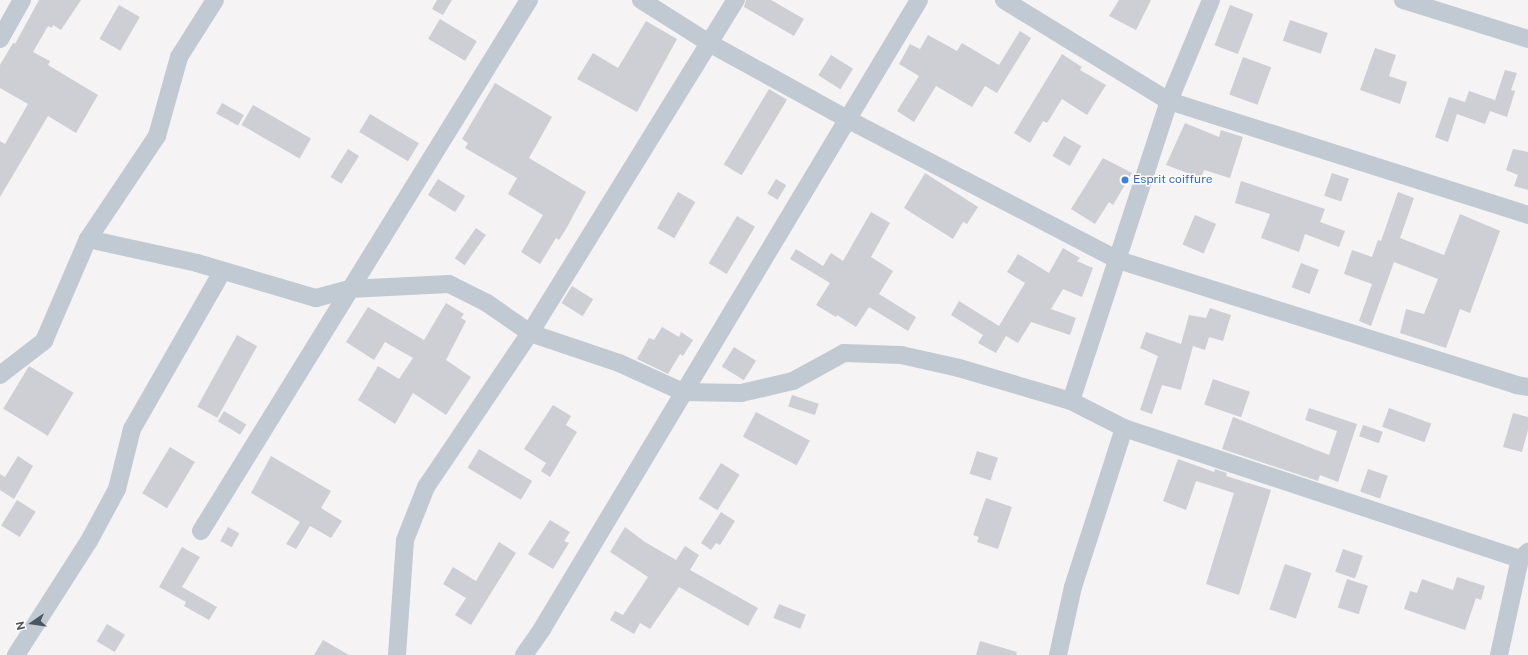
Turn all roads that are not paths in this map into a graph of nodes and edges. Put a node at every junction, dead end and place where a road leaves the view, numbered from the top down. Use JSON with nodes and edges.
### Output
{"nodes":[{"id":1,"x":22,"y":0,"type":"edge"},
{"id":2,"x":215,"y":0,"type":"edge"},
{"id":3,"x":529,"y":0,"type":"edge"},
{"id":4,"x":641,"y":0,"type":"edge"},
{"id":5,"x":736,"y":0,"type":"edge"},
{"id":6,"x":919,"y":0,"type":"edge"},
{"id":7,"x":1004,"y":0,"type":"edge"},
{"id":8,"x":1211,"y":0,"type":"edge"},
{"id":9,"x":1403,"y":0,"type":"edge"},
{"id":10,"x":0,"y":39,"type":"edge"},
{"id":11,"x":1528,"y":39,"type":"edge"},
{"id":12,"x":709,"y":43,"type":"junction"},
{"id":13,"x":1169,"y":101,"type":"junction"},
{"id":14,"x":847,"y":119,"type":"junction"},
{"id":15,"x":1528,"y":215,"type":"edge"},
{"id":16,"x":88,"y":239,"type":"junction"},
{"id":17,"x":1118,"y":260,"type":"junction"},
{"id":18,"x":222,"y":272,"type":"junction"},
{"id":19,"x":349,"y":289,"type":"junction"},
{"id":20,"x":530,"y":333,"type":"junction"},
{"id":21,"x":0,"y":375,"type":"edge"},
{"id":22,"x":1528,"y":387,"type":"edge"},
{"id":23,"x":683,"y":392,"type":"junction"},
{"id":24,"x":1071,"y":401,"type":"junction"},
{"id":25,"x":1124,"y":428,"type":"junction"},
{"id":26,"x":201,"y":531,"type":"dead end"},
{"id":27,"x":1524,"y":556,"type":"edge"},
{"id":28,"x":16,"y":655,"type":"edge"},
{"id":29,"x":397,"y":655,"type":"edge"},
{"id":30,"x":524,"y":655,"type":"edge"},
{"id":31,"x":1058,"y":655,"type":"edge"},
{"id":32,"x":1499,"y":655,"type":"edge"}],
"edges":[{"from":1,"to":10,"type":"street"},
{"from":2,"to":16,"type":"street"},
{"from":3,"to":19,"type":"street"},
{"from":4,"to":12,"type":"street"},
{"from":5,"to":12,"type":"street"},
{"from":6,"to":14,"type":"street"},
{"from":7,"to":13,"type":"street"},
{"from":8,"to":13,"type":"street"},
{"from":9,"to":11,"type":"street"},
{"from":12,"to":14,"type":"street"},
{"from":12,"to":20,"type":"street"},
{"from":13,"to":15,"type":"street"},
{"from":13,"to":17,"type":"street"},
{"from":14,"to":17,"type":"street"},
{"from":14,"to":23,"type":"street"},
{"from":16,"to":18,"type":"street"},
{"from":16,"to":21,"type":"street"},
{"from":17,"to":22,"type":"street"},
{"from":17,"to":24,"type":"street"},
{"from":18,"to":19,"type":"street"},
{"from":18,"to":28,"type":"street"},
{"from":19,"to":20,"type":"street"},
{"from":19,"to":26,"type":"street"},
{"from":20,"to":23,"type":"street"},
{"from":20,"to":29,"type":"street"},
{"from":23,"to":24,"type":"street"},
{"from":23,"to":30,"type":"street"},
{"from":24,"to":25,"type":"street"},
{"from":25,"to":27,"type":"street"},
{"from":25,"to":31,"type":"street"},
{"from":27,"to":32,"type":"street"}]}
